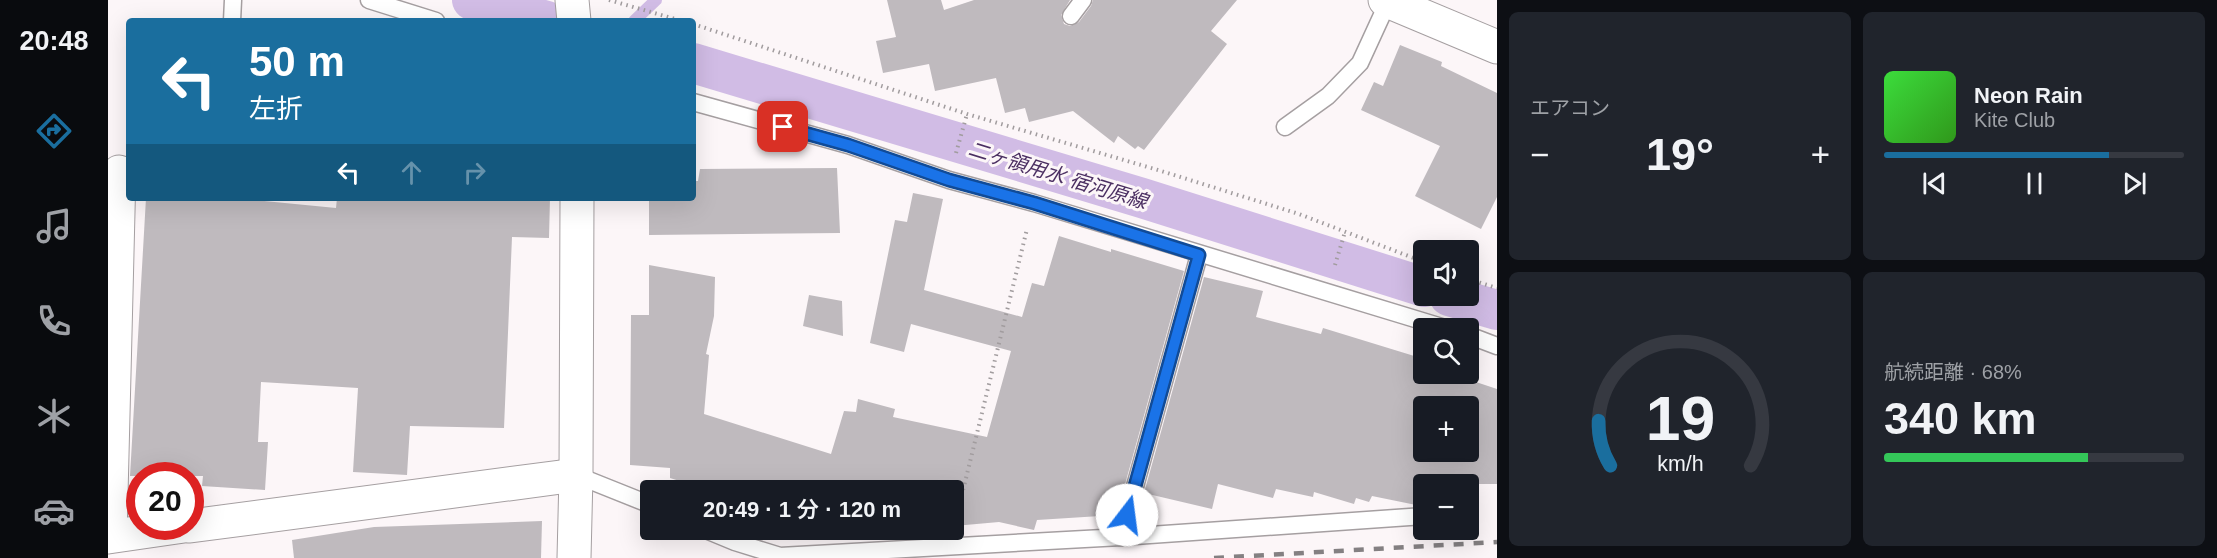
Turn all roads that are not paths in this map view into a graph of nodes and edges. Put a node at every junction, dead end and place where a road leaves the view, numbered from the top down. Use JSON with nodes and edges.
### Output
{"nodes":[{"id":1,"x":232,"y":0,"type":"edge"},
{"id":2,"x":369,"y":0,"type":"edge"},
{"id":3,"x":1083,"y":0,"type":"edge"},
{"id":4,"x":1386,"y":1,"type":"edge"},
{"id":5,"x":1071,"y":16,"type":"dead end"},
{"id":6,"x":231,"y":18,"type":"edge"},
{"id":7,"x":426,"y":18,"type":"edge"},
{"id":8,"x":1497,"y":47,"type":"edge"},
{"id":9,"x":696,"y":103,"type":"edge"},
{"id":10,"x":1286,"y":127,"type":"dead end"},
{"id":11,"x":119,"y":172,"type":"dead end"},
{"id":12,"x":577,"y":201,"type":"edge"},
{"id":13,"x":1199,"y":255,"type":"junction"},
{"id":14,"x":1413,"y":319,"type":"edge"},
{"id":15,"x":1479,"y":339,"type":"edge"},
{"id":16,"x":1497,"y":346,"type":"edge"},
{"id":17,"x":576,"y":475,"type":"junction"},
{"id":18,"x":640,"y":501,"type":"edge"},
{"id":19,"x":1413,"y":517,"type":"edge"},
{"id":20,"x":204,"y":524,"type":"edge"},
{"id":21,"x":126,"y":535,"type":"edge"},
{"id":22,"x":109,"y":537,"type":"edge"},
{"id":23,"x":1121,"y":537,"type":"junction"},
{"id":24,"x":730,"y":540,"type":"edge"},
{"id":25,"x":574,"y":558,"type":"edge"}],
"edges":[{"from":1,"to":6,"type":"lane"},
{"from":2,"to":7,"type":"lane"},
{"from":3,"to":5,"type":"lane"},
{"from":4,"to":8,"type":"street"},
{"from":4,"to":10,"type":"lane"},
{"from":9,"to":13,"type":"lane"},
{"from":11,"to":22,"type":"street"},
{"from":12,"to":17,"type":"street"},
{"from":13,"to":14,"type":"lane"},
{"from":13,"to":23,"type":"lane"},
{"from":15,"to":16,"type":"lane"},
{"from":17,"to":18,"type":"lane"},
{"from":17,"to":20,"type":"street"},
{"from":17,"to":25,"type":"street"},
{"from":19,"to":23,"type":"lane"},
{"from":21,"to":22,"type":"street"},
{"from":23,"to":24,"type":"lane"}]}
